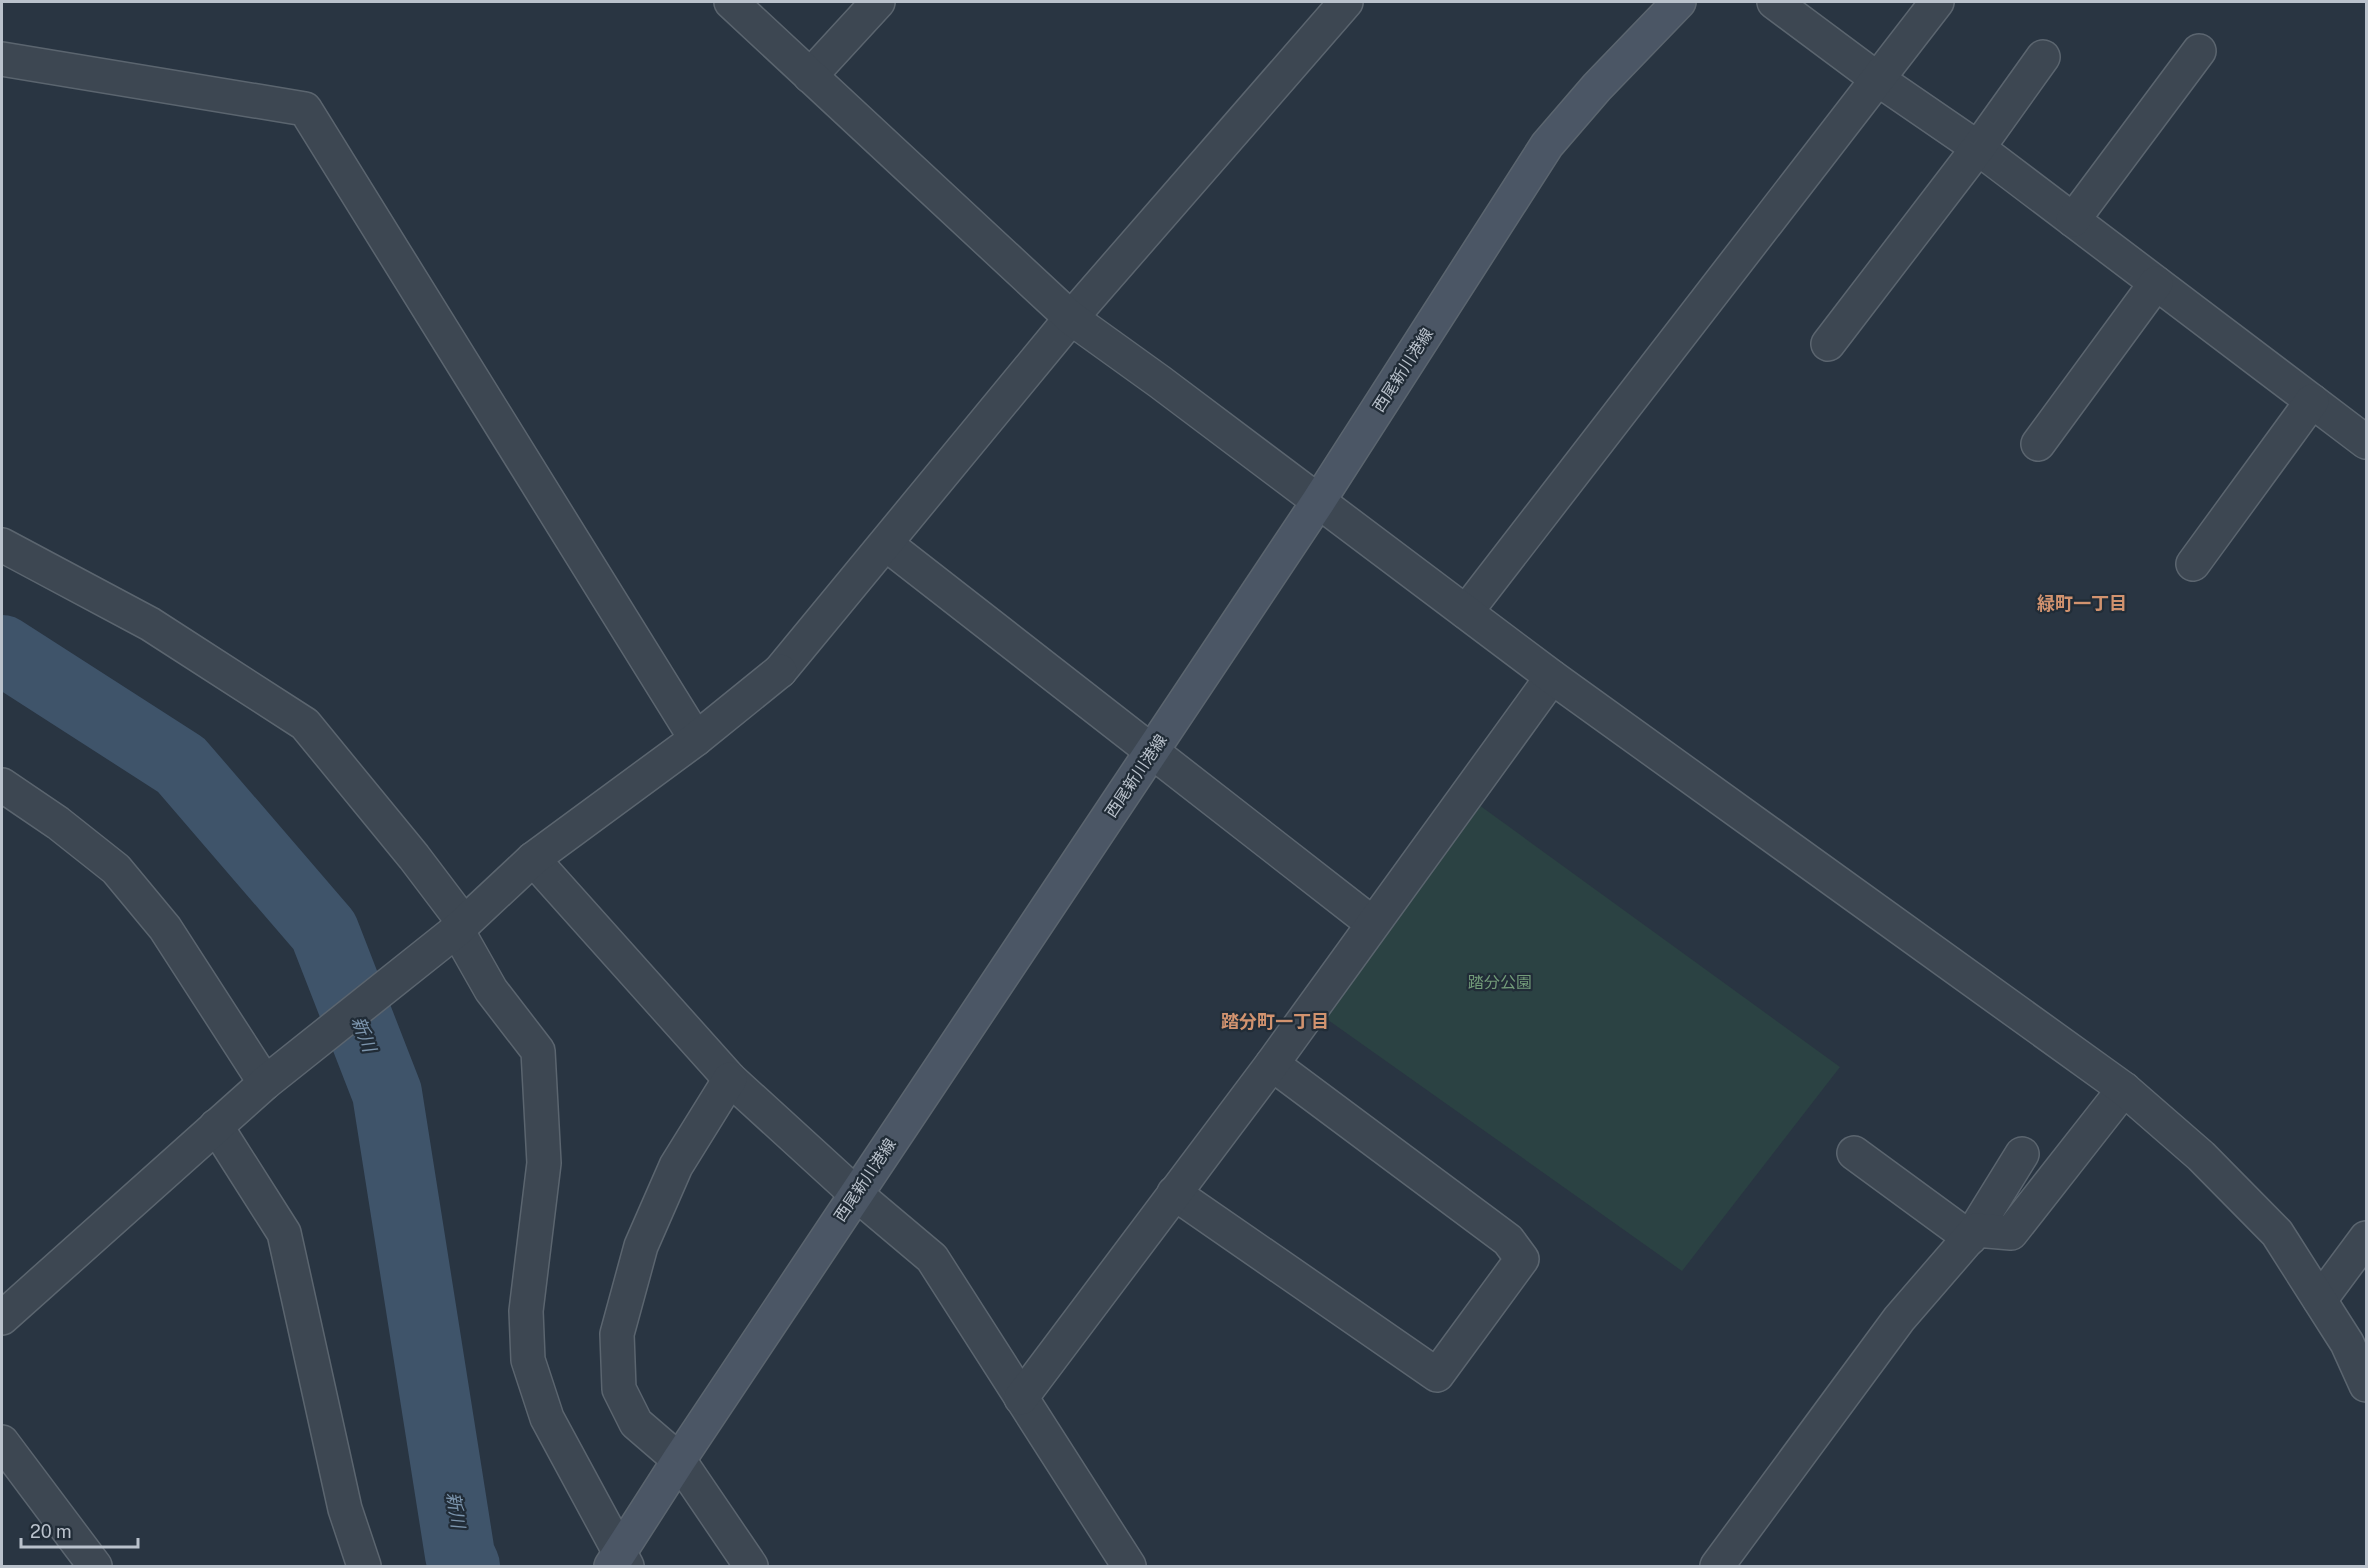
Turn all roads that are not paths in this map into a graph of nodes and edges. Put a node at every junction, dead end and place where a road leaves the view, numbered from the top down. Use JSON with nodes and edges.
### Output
{"nodes":[{"id":1,"x":731,"y":2,"type":"edge"},
{"id":2,"x":878,"y":2,"type":"edge"},
{"id":3,"x":1347,"y":2,"type":"edge"},
{"id":4,"x":1679,"y":2,"type":"edge"},
{"id":5,"x":1774,"y":2,"type":"edge"},
{"id":6,"x":1937,"y":2,"type":"edge"},
{"id":7,"x":2199,"y":51,"type":"dead end"},
{"id":8,"x":2043,"y":57,"type":"dead end"},
{"id":9,"x":2,"y":59,"type":"edge"},
{"id":10,"x":810,"y":75,"type":"junction"},
{"id":11,"x":1876,"y":78,"type":"junction"},
{"id":12,"x":1978,"y":148,"type":"junction"},
{"id":13,"x":2073,"y":220,"type":"junction"},
{"id":14,"x":2156,"y":283,"type":"junction"},
{"id":15,"x":1071,"y":318,"type":"junction"},
{"id":16,"x":1828,"y":344,"type":"dead end"},
{"id":17,"x":2312,"y":401,"type":"junction"},
{"id":18,"x":2367,"y":442,"type":"edge"},
{"id":19,"x":2038,"y":444,"type":"dead end"},
{"id":20,"x":1318,"y":502,"type":"junction"},
{"id":21,"x":2,"y":544,"type":"edge"},
{"id":22,"x":886,"y":544,"type":"junction"},
{"id":23,"x":2193,"y":564,"type":"dead end"},
{"id":24,"x":1466,"y":612,"type":"junction"},
{"id":25,"x":1552,"y":677,"type":"junction"},
{"id":26,"x":696,"y":739,"type":"junction"},
{"id":27,"x":1153,"y":750,"type":"junction"},
{"id":28,"x":2,"y":785,"type":"edge"},
{"id":29,"x":532,"y":860,"type":"junction"},
{"id":30,"x":1363,"y":916,"type":"dead end"},
{"id":31,"x":461,"y":926,"type":"junction"},
{"id":32,"x":1272,"y":1064,"type":"junction"},
{"id":33,"x":730,"y":1079,"type":"junction"},
{"id":34,"x":265,"y":1083,"type":"junction"},
{"id":35,"x":2124,"y":1089,"type":"junction"},
{"id":36,"x":216,"y":1126,"type":"junction"},
{"id":37,"x":1854,"y":1154,"type":"dead end"},
{"id":38,"x":2022,"y":1155,"type":"dead end"},
{"id":39,"x":1174,"y":1193,"type":"junction"},
{"id":40,"x":856,"y":1194,"type":"junction"},
{"id":41,"x":1970,"y":1238,"type":"junction"},
{"id":42,"x":2367,"y":1238,"type":"edge"},
{"id":43,"x":2320,"y":1300,"type":"junction"},
{"id":44,"x":2,"y":1318,"type":"edge"},
{"id":45,"x":2367,"y":1385,"type":"edge"},
{"id":46,"x":1021,"y":1398,"type":"junction"},
{"id":47,"x":2,"y":1442,"type":"edge"},
{"id":48,"x":680,"y":1460,"type":"junction"},
{"id":49,"x":619,"y":1562,"type":"edge"},
{"id":50,"x":1121,"y":1562,"type":"edge"},
{"id":51,"x":95,"y":1566,"type":"edge"},
{"id":52,"x":364,"y":1566,"type":"edge"},
{"id":53,"x":751,"y":1566,"type":"edge"},
{"id":54,"x":1717,"y":1566,"type":"edge"}],
"edges":[{"from":1,"to":10,"type":"street"},
{"from":2,"to":10,"type":"street"},
{"from":3,"to":15,"type":"street"},
{"from":4,"to":20,"type":"main road","name":"西尾新川港線"},
{"from":5,"to":11,"type":"street"},
{"from":6,"to":11,"type":"street"},
{"from":7,"to":13,"type":"street"},
{"from":8,"to":12,"type":"street"},
{"from":9,"to":26,"type":"street"},
{"from":10,"to":15,"type":"street"},
{"from":11,"to":12,"type":"street"},
{"from":11,"to":24,"type":"street"},
{"from":12,"to":13,"type":"street"},
{"from":12,"to":16,"type":"street"},
{"from":13,"to":14,"type":"street"},
{"from":14,"to":17,"type":"street"},
{"from":14,"to":19,"type":"street"},
{"from":15,"to":20,"type":"street"},
{"from":15,"to":22,"type":"street"},
{"from":17,"to":18,"type":"street"},
{"from":17,"to":23,"type":"street"},
{"from":20,"to":24,"type":"street"},
{"from":20,"to":27,"type":"main road","name":"西尾新川港線"},
{"from":21,"to":31,"type":"street"},
{"from":22,"to":26,"type":"street"},
{"from":22,"to":27,"type":"street"},
{"from":24,"to":25,"type":"street"},
{"from":25,"to":32,"type":"street"},
{"from":25,"to":35,"type":"street"},
{"from":26,"to":29,"type":"street"},
{"from":27,"to":30,"type":"street"},
{"from":27,"to":40,"type":"main road","name":"西尾新川港線"},
{"from":28,"to":34,"type":"street"},
{"from":29,"to":31,"type":"street"},
{"from":29,"to":33,"type":"street"},
{"from":31,"to":34,"type":"street"},
{"from":31,"to":49,"type":"street"},
{"from":32,"to":39,"type":"street"},
{"from":32,"to":39,"type":"street"},
{"from":33,"to":40,"type":"street"},
{"from":33,"to":48,"type":"street"},
{"from":34,"to":36,"type":"street"},
{"from":35,"to":41,"type":"street"},
{"from":35,"to":43,"type":"street"},
{"from":36,"to":44,"type":"street"},
{"from":36,"to":52,"type":"street"},
{"from":37,"to":41,"type":"street"},
{"from":38,"to":41,"type":"street"},
{"from":39,"to":46,"type":"street"},
{"from":40,"to":46,"type":"street"},
{"from":40,"to":48,"type":"main road","name":"西尾新川港線"},
{"from":41,"to":54,"type":"street"},
{"from":42,"to":43,"type":"street"},
{"from":43,"to":45,"type":"street"},
{"from":46,"to":50,"type":"street"},
{"from":47,"to":51,"type":"street"},
{"from":48,"to":49,"type":"main road","name":"西尾新川港線"},
{"from":48,"to":53,"type":"street"}]}
